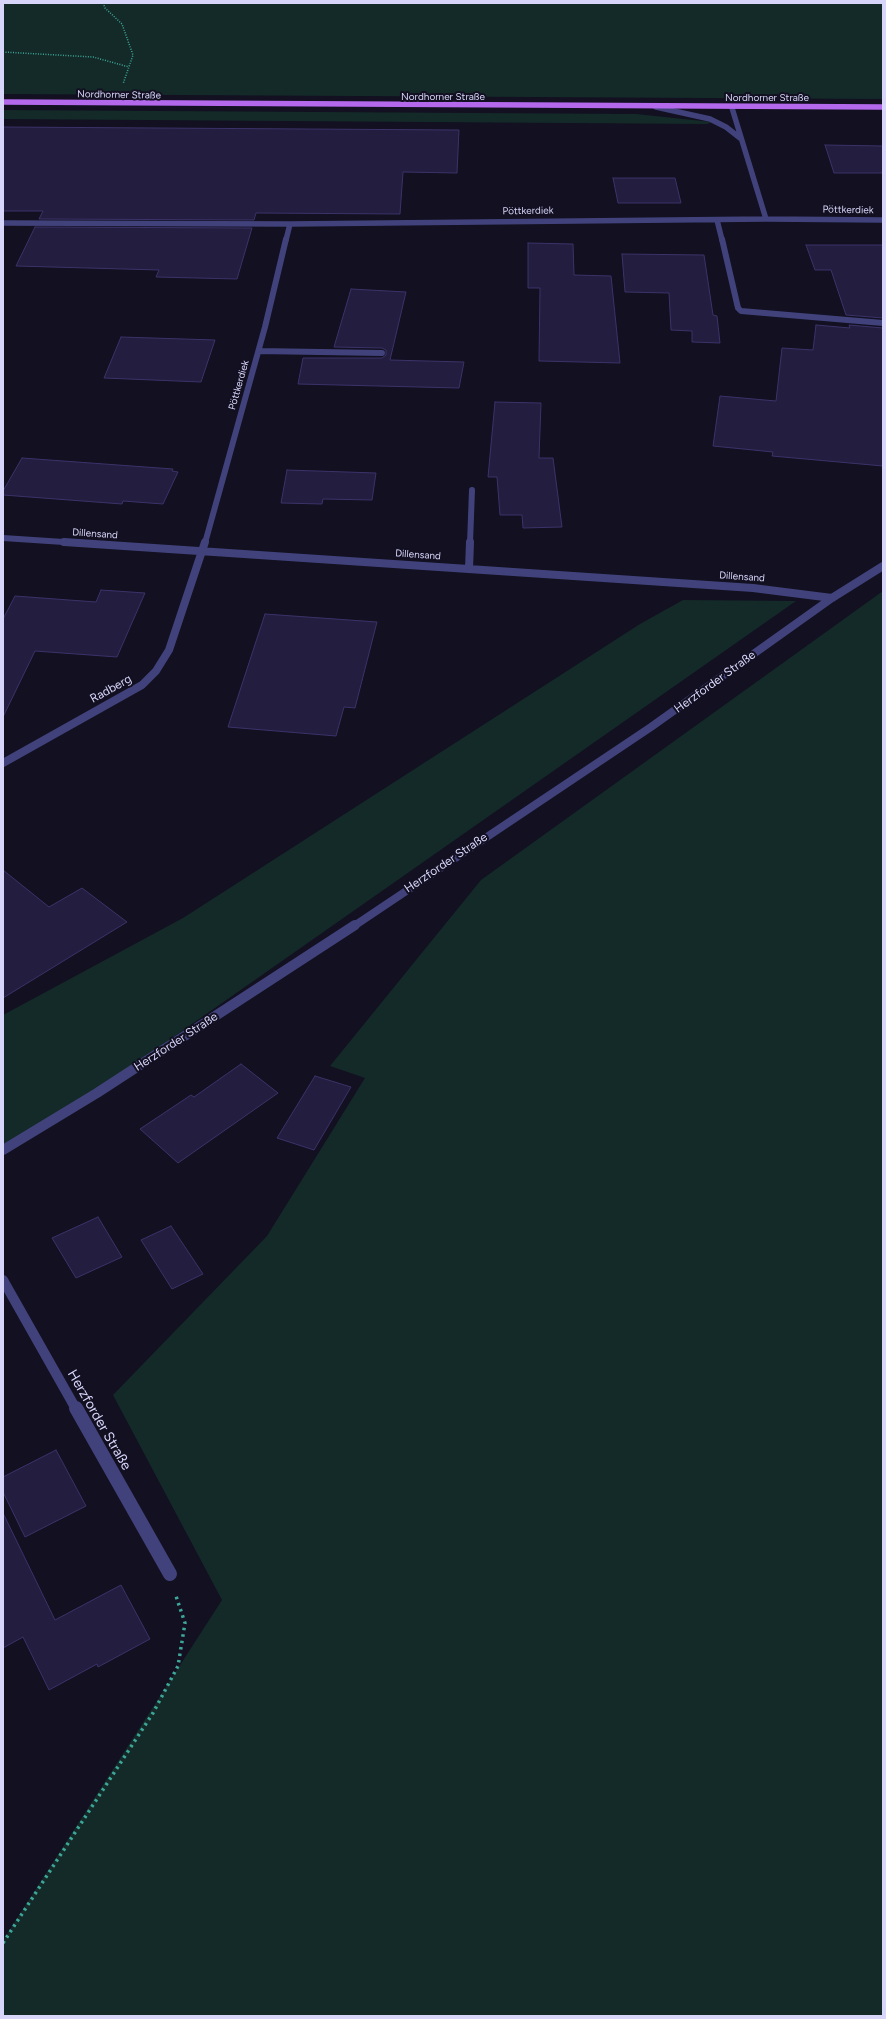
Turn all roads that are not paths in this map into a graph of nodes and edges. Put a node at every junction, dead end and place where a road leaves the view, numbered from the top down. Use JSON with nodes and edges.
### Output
{"nodes":[{"id":1,"x":3,"y":102,"type":"edge"},
{"id":2,"x":656,"y":106,"type":"junction"},
{"id":3,"x":883,"y":107,"type":"edge"},
{"id":4,"x":732,"y":108,"type":"junction"},
{"id":5,"x":740,"y":138,"type":"junction"},
{"id":6,"x":766,"y":219,"type":"junction"},
{"id":7,"x":717,"y":220,"type":"junction"},
{"id":8,"x":883,"y":220,"type":"edge"},
{"id":9,"x":3,"y":222,"type":"edge"},
{"id":10,"x":290,"y":224,"type":"junction"},
{"id":11,"x":883,"y":323,"type":"edge"},
{"id":12,"x":259,"y":350,"type":"junction"},
{"id":13,"x":382,"y":353,"type":"dead end"},
{"id":14,"x":472,"y":490,"type":"dead end"},
{"id":15,"x":3,"y":538,"type":"edge"},
{"id":16,"x":203,"y":551,"type":"junction"},
{"id":17,"x":883,"y":566,"type":"edge"},
{"id":18,"x":469,"y":569,"type":"junction"},
{"id":19,"x":832,"y":598,"type":"junction"},
{"id":20,"x":3,"y":763,"type":"edge"},
{"id":21,"x":3,"y":1150,"type":"edge"},
{"id":22,"x":3,"y":1280,"type":"edge"},
{"id":23,"x":170,"y":1574,"type":"road end"}],
"edges":[{"from":1,"to":2,"type":"main road","name":"Nordhorner Straße"},
{"from":2,"to":4,"type":"main road","name":"Nordhorner Straße"},
{"from":2,"to":5,"type":"street"},
{"from":3,"to":4,"type":"main road","name":"Nordhorner Straße"},
{"from":4,"to":5,"type":"street"},
{"from":5,"to":6,"type":"street"},
{"from":6,"to":7,"type":"street","name":"Pöttkerdiek"},
{"from":6,"to":8,"type":"street","name":"Pöttkerdiek"},
{"from":7,"to":10,"type":"street","name":"Pöttkerdiek"},
{"from":7,"to":11,"type":"street"},
{"from":9,"to":10,"type":"street","name":"Pöttkerdiek"},
{"from":10,"to":12,"type":"street","name":"Pöttkerdiek"},
{"from":12,"to":13,"type":"street"},
{"from":12,"to":16,"type":"street","name":"Pöttkerdiek"},
{"from":14,"to":18,"type":"street"},
{"from":15,"to":16,"type":"street","name":"Dillensand"},
{"from":16,"to":18,"type":"street","name":"Dillensand"},
{"from":16,"to":20,"type":"street","name":"Radberg"},
{"from":17,"to":19,"type":"street","name":"Herzforder Straße"},
{"from":18,"to":19,"type":"street","name":"Dillensand"},
{"from":19,"to":21,"type":"street","name":"Herzforder Straße"},
{"from":22,"to":23,"type":"street","name":"Herzforder Straße"}]}
